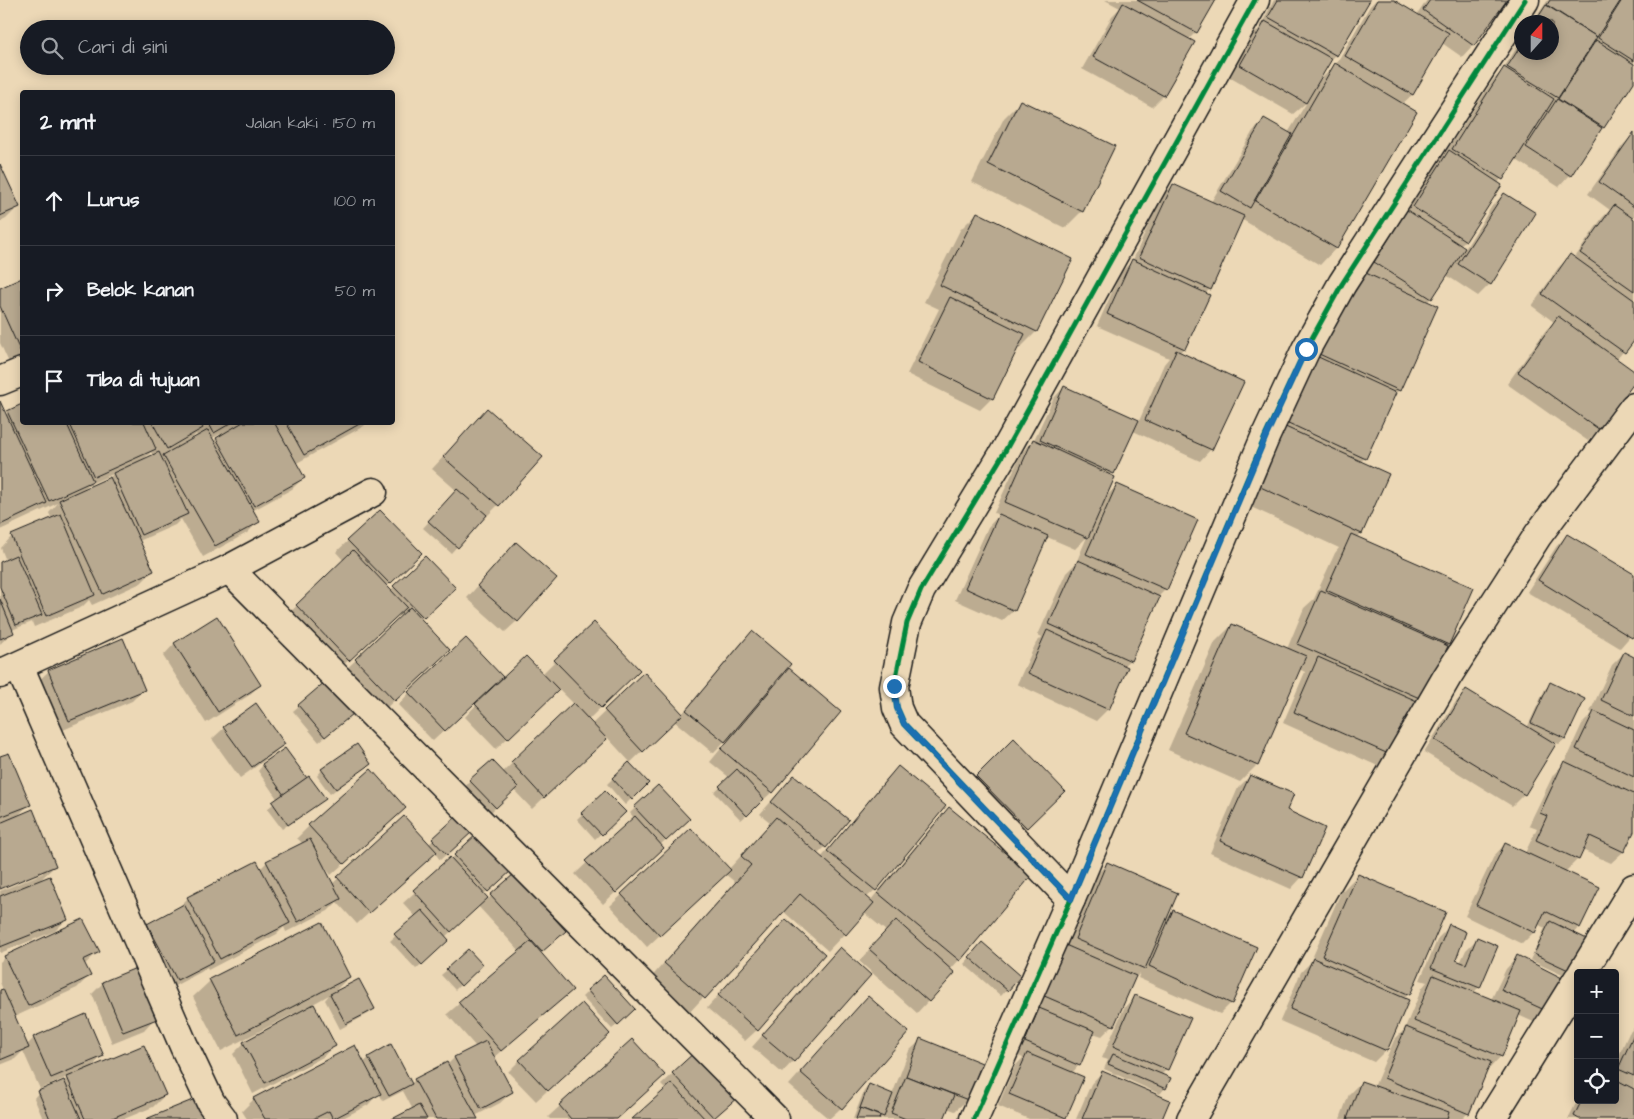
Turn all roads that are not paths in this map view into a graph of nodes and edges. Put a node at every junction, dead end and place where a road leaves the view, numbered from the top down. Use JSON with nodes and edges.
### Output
{"nodes":[{"id":1,"x":1255,"y":0,"type":"edge"},
{"id":2,"x":1525,"y":0,"type":"edge"},
{"id":3,"x":20,"y":373,"type":"edge"},
{"id":4,"x":0,"y":381,"type":"edge"},
{"id":5,"x":1634,"y":407,"type":"edge"},
{"id":6,"x":373,"y":492,"type":"dead end"},
{"id":7,"x":229,"y":569,"type":"junction"},
{"id":8,"x":9,"y":670,"type":"edge"},
{"id":9,"x":1634,"y":888,"type":"edge"},
{"id":10,"x":1071,"y":899,"type":"junction"},
{"id":11,"x":1584,"y":969,"type":"edge"},
{"id":12,"x":1574,"y":985,"type":"edge"},
{"id":13,"x":223,"y":1119,"type":"edge"},
{"id":14,"x":775,"y":1119,"type":"edge"},
{"id":15,"x":974,"y":1119,"type":"edge"},
{"id":16,"x":1191,"y":1119,"type":"edge"},
{"id":17,"x":1491,"y":1119,"type":"edge"}],
"edges":[{"from":1,"to":10,"type":"street"},
{"from":2,"to":10,"type":"street"},
{"from":3,"to":4,"type":"street"},
{"from":5,"to":16,"type":"street"},
{"from":6,"to":7,"type":"street"},
{"from":7,"to":8,"type":"street"},
{"from":7,"to":14,"type":"street"},
{"from":8,"to":13,"type":"street"},
{"from":9,"to":11,"type":"street"},
{"from":10,"to":15,"type":"street"},
{"from":12,"to":17,"type":"street"}]}
